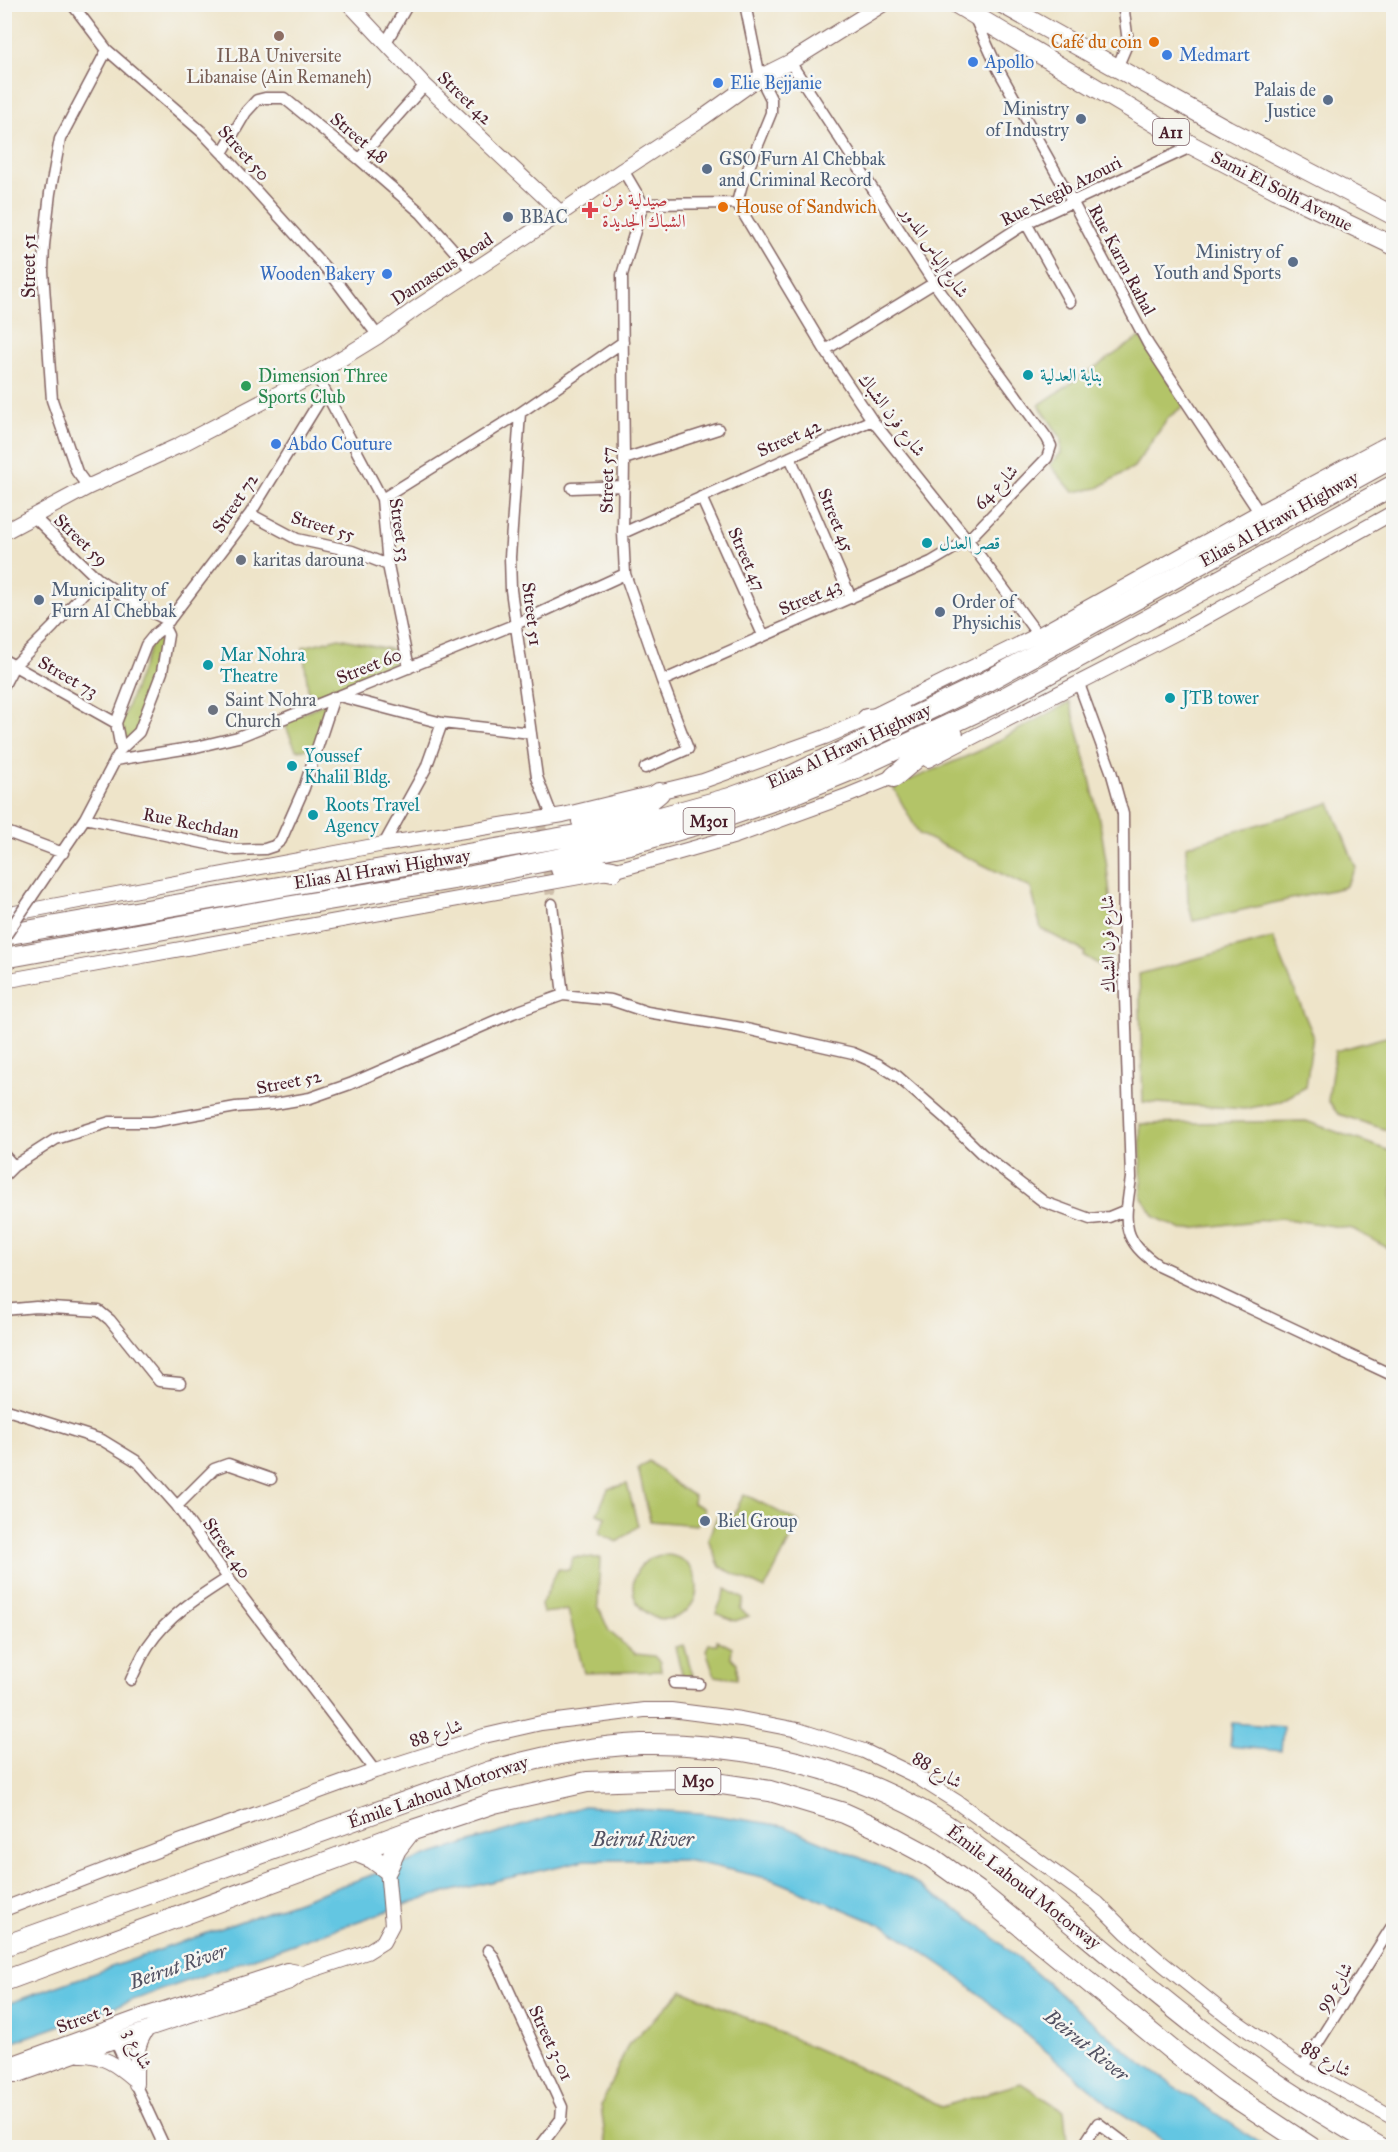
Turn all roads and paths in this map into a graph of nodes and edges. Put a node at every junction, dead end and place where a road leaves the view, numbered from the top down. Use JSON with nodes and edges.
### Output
{"nodes":[{"id":1,"x":72,"y":4,"type":"edge"},
{"id":2,"x":349,"y":4,"type":"edge"},
{"id":3,"x":408,"y":4,"type":"edge"},
{"id":4,"x":745,"y":4,"type":"edge"},
{"id":5,"x":883,"y":4,"type":"edge"},
{"id":6,"x":956,"y":4,"type":"edge"},
{"id":7,"x":1002,"y":4,"type":"edge"},
{"id":8,"x":1123,"y":4,"type":"edge"},
{"id":9,"x":973,"y":13,"type":"junction"},
{"id":10,"x":386,"y":44,"type":"junction"},
{"id":11,"x":107,"y":50,"type":"junction"},
{"id":12,"x":790,"y":62,"type":"junction"},
{"id":13,"x":1117,"y":68,"type":"junction"},
{"id":14,"x":760,"y":77,"type":"junction"},
{"id":15,"x":425,"y":85,"type":"junction"},
{"id":16,"x":1193,"y":146,"type":"junction"},
{"id":17,"x":222,"y":153,"type":"junction"},
{"id":18,"x":359,"y":159,"type":"junction"},
{"id":19,"x":623,"y":170,"type":"junction"},
{"id":20,"x":1072,"y":201,"type":"junction"},
{"id":21,"x":737,"y":203,"type":"junction"},
{"id":22,"x":644,"y":204,"type":"junction"},
{"id":23,"x":561,"y":213,"type":"junction"},
{"id":24,"x":1394,"y":216,"type":"edge"},
{"id":25,"x":1026,"y":223,"type":"junction"},
{"id":26,"x":1394,"y":246,"type":"edge"},
{"id":27,"x":473,"y":272,"type":"junction"},
{"id":28,"x":934,"y":283,"type":"junction"},
{"id":29,"x":1070,"y":302,"type":"dead end"},
{"id":30,"x":378,"y":336,"type":"junction"},
{"id":31,"x":623,"y":342,"type":"junction"},
{"id":32,"x":825,"y":350,"type":"junction"},
{"id":33,"x":316,"y":374,"type":"junction"},
{"id":34,"x":325,"y":392,"type":"junction"},
{"id":35,"x":520,"y":413,"type":"junction"},
{"id":36,"x":872,"y":420,"type":"junction"},
{"id":37,"x":718,"y":429,"type":"dead end"},
{"id":38,"x":1394,"y":440,"type":"edge"},
{"id":39,"x":790,"y":457,"type":"junction"},
{"id":40,"x":1394,"y":457,"type":"edge"},
{"id":41,"x":1047,"y":458,"type":"joint"},
{"id":42,"x":624,"y":459,"type":"junction"},
{"id":43,"x":1394,"y":485,"type":"edge"},
{"id":44,"x":624,"y":486,"type":"junction"},
{"id":45,"x":88,"y":487,"type":"junction"},
{"id":46,"x":572,"y":488,"type":"dead end"},
{"id":47,"x":701,"y":497,"type":"junction"},
{"id":48,"x":382,"y":499,"type":"junction"},
{"id":49,"x":1259,"y":512,"type":"junction"},
{"id":50,"x":1394,"y":512,"type":"edge"},
{"id":51,"x":250,"y":514,"type":"junction"},
{"id":52,"x":34,"y":517,"type":"junction"},
{"id":53,"x":4,"y":532,"type":"edge"},
{"id":54,"x":623,"y":533,"type":"junction"},
{"id":55,"x":968,"y":540,"type":"junction"},
{"id":56,"x":388,"y":566,"type":"junction"},
{"id":57,"x":626,"y":574,"type":"junction"},
{"id":58,"x":97,"y":578,"type":"junction"},
{"id":59,"x":851,"y":598,"type":"junction"},
{"id":60,"x":166,"y":624,"type":"junction"},
{"id":61,"x":516,"y":624,"type":"junction"},
{"id":62,"x":763,"y":635,"type":"junction"},
{"id":63,"x":1038,"y":635,"type":"junction"},
{"id":64,"x":9,"y":663,"type":"edge"},
{"id":65,"x":409,"y":668,"type":"junction"},
{"id":66,"x":662,"y":681,"type":"junction"},
{"id":67,"x":982,"y":684,"type":"junction"},
{"id":68,"x":1079,"y":684,"type":"junction"},
{"id":69,"x":4,"y":685,"type":"edge"},
{"id":70,"x":336,"y":697,"type":"junction"},
{"id":71,"x":991,"y":705,"type":"junction"},
{"id":72,"x":867,"y":719,"type":"junction"},
{"id":73,"x":116,"y":723,"type":"junction"},
{"id":74,"x":442,"y":723,"type":"junction"},
{"id":75,"x":531,"y":734,"type":"junction"},
{"id":76,"x":118,"y":754,"type":"junction"},
{"id":77,"x":645,"y":768,"type":"dead end"},
{"id":78,"x":894,"y":777,"type":"junction"},
{"id":79,"x":659,"y":793,"type":"junction"},
{"id":80,"x":546,"y":813,"type":"junction"},
{"id":81,"x":85,"y":818,"type":"junction"},
{"id":82,"x":4,"y":831,"type":"edge"},
{"id":83,"x":384,"y":844,"type":"junction"},
{"id":84,"x":498,"y":849,"type":"junction"},
{"id":85,"x":63,"y":854,"type":"junction"},
{"id":86,"x":613,"y":871,"type":"junction"},
{"id":87,"x":472,"y":876,"type":"junction"},
{"id":88,"x":552,"y":903,"type":"tunnel mouth"},
{"id":89,"x":4,"y":915,"type":"edge"},
{"id":90,"x":4,"y":937,"type":"edge"},
{"id":91,"x":4,"y":958,"type":"edge"},
{"id":92,"x":4,"y":981,"type":"edge"},
{"id":93,"x":563,"y":995,"type":"junction"},
{"id":94,"x":4,"y":1155,"type":"edge"},
{"id":95,"x":14,"y":1166,"type":"junction"},
{"id":96,"x":4,"y":1176,"type":"edge"},
{"id":97,"x":1126,"y":1210,"type":"junction"},
{"id":98,"x":4,"y":1310,"type":"edge"},
{"id":99,"x":1394,"y":1376,"type":"edge"},
{"id":100,"x":180,"y":1383,"type":"dead end"},
{"id":101,"x":4,"y":1409,"type":"edge"},
{"id":102,"x":271,"y":1479,"type":"dead end"},
{"id":103,"x":177,"y":1506,"type":"junction"},
{"id":104,"x":228,"y":1578,"type":"junction"},
{"id":105,"x":131,"y":1680,"type":"dead end"},
{"id":106,"x":674,"y":1683,"type":"dead end"},
{"id":107,"x":699,"y":1684,"type":"dead end"},
{"id":108,"x":375,"y":1771,"type":"junction"},
{"id":109,"x":410,"y":1831,"type":"junction"},
{"id":110,"x":355,"y":1851,"type":"junction"},
{"id":111,"x":387,"y":1869,"type":"junction"},
{"id":112,"x":4,"y":1909,"type":"edge"},
{"id":113,"x":1394,"y":1923,"type":"edge"},
{"id":114,"x":1382,"y":1941,"type":"junction"},
{"id":115,"x":4,"y":1946,"type":"edge"},
{"id":116,"x":1394,"y":1948,"type":"edge"},
{"id":117,"x":488,"y":1950,"type":"dead end"},
{"id":118,"x":303,"y":1973,"type":"junction"},
{"id":119,"x":4,"y":1981,"type":"edge"},
{"id":120,"x":148,"y":2029,"type":"junction"},
{"id":121,"x":113,"y":2034,"type":"junction"},
{"id":122,"x":69,"y":2056,"type":"junction"},
{"id":123,"x":1302,"y":2068,"type":"junction"},
{"id":124,"x":4,"y":2070,"type":"edge"},
{"id":125,"x":4,"y":2075,"type":"edge"},
{"id":126,"x":135,"y":2082,"type":"junction"},
{"id":127,"x":1394,"y":2118,"type":"edge"},
{"id":128,"x":163,"y":2146,"type":"edge"},
{"id":129,"x":539,"y":2148,"type":"edge"},
{"id":130,"x":1082,"y":2148,"type":"edge"},
{"id":131,"x":1131,"y":2148,"type":"edge"},
{"id":132,"x":1312,"y":2148,"type":"edge"},
{"id":133,"x":1380,"y":2148,"type":"edge"}],
"edges":[{"from":1,"to":11,"type":"street","name":"Street 50"},
{"from":2,"to":10,"type":"street","name":"Street 42"},
{"from":3,"to":10,"type":"street"},
{"from":4,"to":14,"type":"street"},
{"from":5,"to":12,"type":"main road","name":"Damascus Road"},
{"from":6,"to":9,"type":"highway","name":"Sami El Solh Avenue","number":"A11"},
{"from":7,"to":13,"type":"highway","name":"Sami El Solh Avenue","number":"A11"},
{"from":8,"to":13,"type":"street"},
{"from":9,"to":16,"type":"highway","name":"Sami El Solh Avenue","number":"A11"},
{"from":9,"to":20,"type":"street","name":"Rue Karm Rahal"},
{"from":10,"to":15,"type":"street","name":"Street 42"},
{"from":11,"to":17,"type":"street","name":"Street 50"},
{"from":11,"to":45,"type":"street","name":"Street 51"},
{"from":12,"to":14,"type":"main road","name":"Damascus Road"},
{"from":12,"to":28,"type":"street","name":"شارع إلياس المدور"},
{"from":13,"to":24,"type":"highway","name":"Sami El Solh Avenue","number":"A11"},
{"from":14,"to":19,"type":"main road","name":"Damascus Road"},
{"from":14,"to":21,"type":"street"},
{"from":15,"to":18,"type":"street"},
{"from":15,"to":23,"type":"street","name":"Street 42"},
{"from":16,"to":20,"type":"street","name":"Rue Negib Azouri"},
{"from":16,"to":26,"type":"highway","name":"Sami El Solh Avenue","number":"A11"},
{"from":17,"to":18,"type":"street","name":"Street 48"},
{"from":17,"to":30,"type":"street","name":"Street 50"},
{"from":18,"to":27,"type":"street","name":"Street 48"},
{"from":19,"to":22,"type":"street"},
{"from":19,"to":23,"type":"main road","name":"Damascus Road"},
{"from":20,"to":25,"type":"street","name":"Rue Negib Azouri"},
{"from":20,"to":49,"type":"street","name":"Rue Karm Rahal"},
{"from":21,"to":22,"type":"street"},
{"from":21,"to":32,"type":"street","name":"شارع فرن الشباك"},
{"from":22,"to":31,"type":"street","name":"Street 57"},
{"from":23,"to":27,"type":"main road","name":"Damascus Road"},
{"from":25,"to":28,"type":"street","name":"Rue Negib Azouri"},
{"from":25,"to":29,"type":"street"},
{"from":27,"to":30,"type":"main road","name":"Damascus Road"},
{"from":28,"to":32,"type":"street","name":"Rue Negib Azouri"},
{"from":28,"to":41,"type":"street","name":"شارع إلياس المدور"},
{"from":30,"to":33,"type":"main road","name":"Damascus Road"},
{"from":31,"to":35,"type":"street"},
{"from":31,"to":42,"type":"street","name":"Street 57"},
{"from":32,"to":36,"type":"street","name":"شارع فرن الشباك"},
{"from":33,"to":34,"type":"street","name":"Street 53"},
{"from":33,"to":45,"type":"main road","name":"Damascus Road"},
{"from":34,"to":48,"type":"street","name":"Street 53"},
{"from":34,"to":51,"type":"street","name":"Street 72"},
{"from":35,"to":48,"type":"street"},
{"from":35,"to":61,"type":"street","name":"Street 51"},
{"from":36,"to":39,"type":"street","name":"Street 42"},
{"from":36,"to":55,"type":"street","name":"شارع فرن الشباك"},
{"from":37,"to":42,"type":"street"},
{"from":38,"to":49,"type":"street","name":"Elias Al Hrawi Highway"},
{"from":39,"to":47,"type":"street","name":"Street 42"},
{"from":39,"to":59,"type":"street","name":"Street 45"},
{"from":40,"to":67,"type":"highway","name":"Elias Al Hrawi Highway","number":"M301"},
{"from":41,"to":55,"type":"street","name":"شارع 64"},
{"from":42,"to":44,"type":"street","name":"Street 57"},
{"from":43,"to":71,"type":"highway","name":"Elias Al Hrawi Highway","number":"M301"},
{"from":44,"to":46,"type":"street"},
{"from":44,"to":54,"type":"street","name":"Street 57"},
{"from":45,"to":52,"type":"main road","name":"Damascus Road"},
{"from":47,"to":54,"type":"street","name":"Street 42"},
{"from":47,"to":62,"type":"street","name":"Street 47"},
{"from":48,"to":56,"type":"street","name":"Street 53"},
{"from":49,"to":63,"type":"street","name":"Elias Al Hrawi Highway"},
{"from":50,"to":68,"type":"street"},
{"from":51,"to":56,"type":"street","name":"Street 55"},
{"from":51,"to":60,"type":"street","name":"Street 72"},
{"from":52,"to":53,"type":"main road","name":"Damascus Road"},
{"from":52,"to":58,"type":"street","name":"Street 59"},
{"from":54,"to":57,"type":"street","name":"Street 57"},
{"from":55,"to":59,"type":"street","name":"Street 43"},
{"from":55,"to":63,"type":"street","name":"شارع فرن الشباك"},
{"from":56,"to":65,"type":"street","name":"Street 53"},
{"from":57,"to":61,"type":"street","name":"Street 60"},
{"from":57,"to":66,"type":"street","name":"Street 57"},
{"from":58,"to":60,"type":"street","name":"Street 59"},
{"from":58,"to":64,"type":"street"},
{"from":59,"to":62,"type":"street","name":"Street 43"},
{"from":60,"to":73,"type":"street","name":"Street 72"},
{"from":60,"to":76,"type":"street"},
{"from":61,"to":65,"type":"street","name":"Street 60"},
{"from":61,"to":75,"type":"street","name":"Street 51"},
{"from":62,"to":66,"type":"street","name":"Street 43"},
{"from":63,"to":72,"type":"street","name":"Elias Al Hrawi Highway"},
{"from":64,"to":69,"type":"street"},
{"from":64,"to":73,"type":"street","name":"Street 73"},
{"from":65,"to":70,"type":"street","name":"Street 60"},
{"from":66,"to":77,"type":"street","name":"Street 57"},
{"from":67,"to":72,"type":"highway"},
{"from":67,"to":84,"type":"highway","name":"Elias Al Hrawi Highway","number":"M301"},
{"from":68,"to":78,"type":"street"},
{"from":68,"to":97,"type":"street","name":"شارع فرن الشباك"},
{"from":70,"to":74,"type":"street"},
{"from":70,"to":76,"type":"street","name":"Street 60"},
{"from":70,"to":81,"type":"street","name":"Rue Rechdan"},
{"from":71,"to":78,"type":"highway"},
{"from":71,"to":87,"type":"highway","name":"Elias Al Hrawi Highway","number":"M301"},
{"from":72,"to":79,"type":"street","name":"Elias Al Hrawi Highway"},
{"from":73,"to":76,"type":"street"},
{"from":74,"to":75,"type":"street"},
{"from":74,"to":83,"type":"street"},
{"from":75,"to":80,"type":"street","name":"Street 51"},
{"from":76,"to":81,"type":"street"},
{"from":78,"to":86,"type":"street"},
{"from":79,"to":80,"type":"street","name":"Elias Al Hrawi Highway"},
{"from":79,"to":84,"type":"highway"},
{"from":80,"to":83,"type":"street","name":"Elias Al Hrawi Highway"},
{"from":81,"to":85,"type":"street"},
{"from":82,"to":85,"type":"street"},
{"from":83,"to":89,"type":"street","name":"Elias Al Hrawi Highway"},
{"from":84,"to":90,"type":"highway","name":"Elias Al Hrawi Highway","number":"M301"},
{"from":85,"to":90,"type":"street","bridge":true},
{"from":86,"to":87,"type":"highway"},
{"from":86,"to":92,"type":"street"},
{"from":87,"to":91,"type":"highway","name":"Elias Al Hrawi Highway","number":"M301"},
{"from":88,"to":93,"type":"street"},
{"from":93,"to":95,"type":"street","name":"Street 52"},
{"from":93,"to":97,"type":"street"},
{"from":94,"to":95,"type":"street"},
{"from":95,"to":96,"type":"street","name":"Street 52"},
{"from":97,"to":99,"type":"street","name":"شارع فرن الشباك"},
{"from":98,"to":100,"type":"street"},
{"from":101,"to":103,"type":"street","name":"Street 40"},
{"from":102,"to":103,"type":"street"},
{"from":103,"to":104,"type":"street","name":"Street 40"},
{"from":104,"to":105,"type":"street"},
{"from":104,"to":108,"type":"street","name":"Street 40"},
{"from":106,"to":107,"type":"street"},
{"from":108,"to":112,"type":"street","name":"شارع 88"},
{"from":108,"to":123,"type":"street","name":"شارع 88"},
{"from":109,"to":110,"type":"highway","name":"Émile Lahoud Motorway","number":"M30"},
{"from":109,"to":111,"type":"highway"},
{"from":109,"to":132,"type":"highway","name":"Émile Lahoud Motorway","number":"M30"},
{"from":110,"to":111,"type":"highway"},
{"from":110,"to":119,"type":"highway","name":"Émile Lahoud Motorway","number":"M30"},
{"from":111,"to":118,"type":"street","name":"Street 2"},
{"from":113,"to":114,"type":"street","name":"شارع 99"},
{"from":114,"to":116,"type":"street"},
{"from":114,"to":123,"type":"street","name":"شارع 99"},
{"from":115,"to":133,"type":"highway","name":"Émile Lahoud Motorway","number":"M30"},
{"from":117,"to":129,"type":"street","name":"Street 3-01"},
{"from":118,"to":120,"type":"street","name":"Street 2"},
{"from":118,"to":121,"type":"street","name":"Street 2"},
{"from":120,"to":121,"type":"street","name":"Street 2"},
{"from":120,"to":126,"type":"street"},
{"from":121,"to":122,"type":"street","name":"Street 2"},
{"from":121,"to":124,"type":"street"},
{"from":121,"to":126,"type":"street","name":"شارع 3"},
{"from":122,"to":125,"type":"street","name":"Street 2"},
{"from":122,"to":126,"type":"street"},
{"from":123,"to":127,"type":"street","name":"شارع 88"},
{"from":126,"to":128,"type":"street","name":"شارع 3"},
{"from":130,"to":131,"type":"street"}]}
